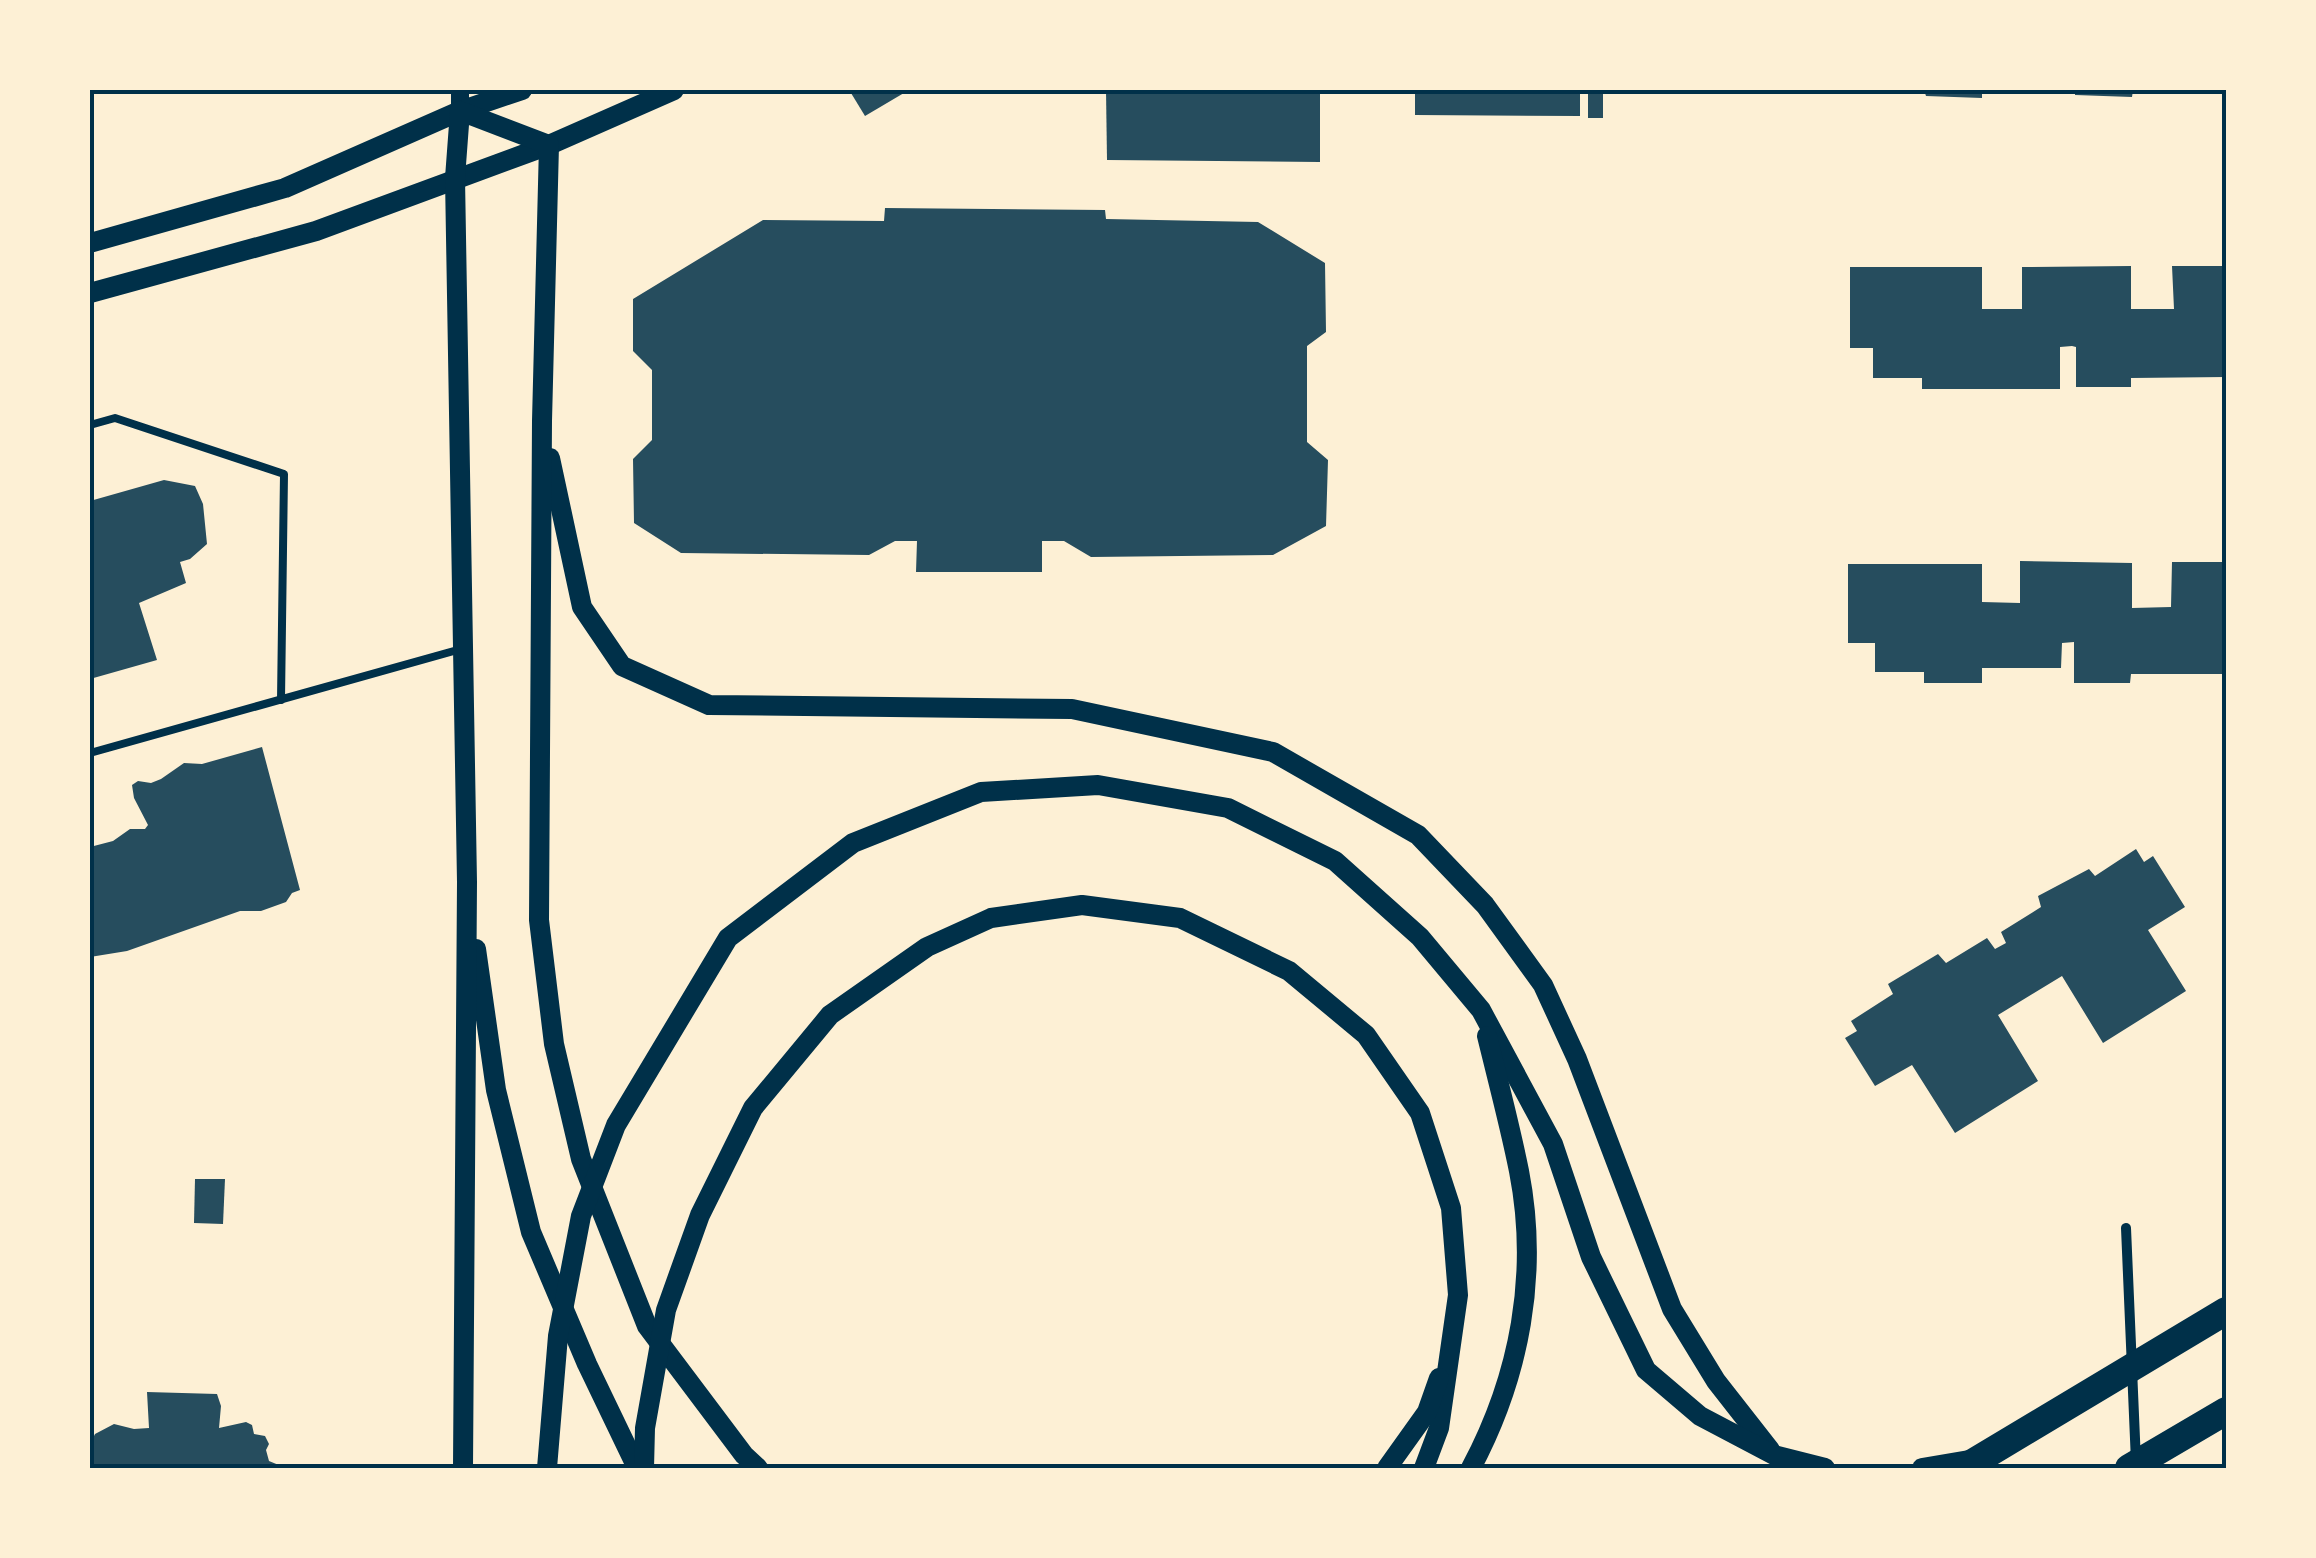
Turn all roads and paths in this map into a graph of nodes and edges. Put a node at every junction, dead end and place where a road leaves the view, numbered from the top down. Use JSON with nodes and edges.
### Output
{"nodes":[{"id":1,"x":522,"y":90,"type":"edge"},
{"id":2,"x":674,"y":90,"type":"edge"},
{"id":3,"x":460,"y":101,"type":"edge"},
{"id":4,"x":548,"y":145,"type":"junction"},
{"id":5,"x":455,"y":178,"type":"junction"},
{"id":6,"x":90,"y":243,"type":"edge"},
{"id":7,"x":90,"y":293,"type":"edge"},
{"id":8,"x":542,"y":421,"type":"junction"},
{"id":9,"x":90,"y":425,"type":"edge"},
{"id":10,"x":463,"y":649,"type":"junction"},
{"id":11,"x":281,"y":700,"type":"junction"},
{"id":12,"x":90,"y":754,"type":"edge"},
{"id":13,"x":467,"y":882,"type":"junction"},
{"id":14,"x":1481,"y":1010,"type":"junction"},
{"id":15,"x":2126,"y":1228,"type":"dead end"},
{"id":16,"x":2226,"y":1310,"type":"edge"},
{"id":17,"x":1448,"y":1352,"type":"junction"},
{"id":18,"x":2226,"y":1412,"type":"edge"},
{"id":19,"x":1774,"y":1455,"type":"junction"},
{"id":20,"x":1973,"y":1463,"type":"edge"},
{"id":21,"x":464,"y":1468,"type":"edge"},
{"id":22,"x":548,"y":1468,"type":"edge"},
{"id":23,"x":640,"y":1468,"type":"edge"},
{"id":24,"x":758,"y":1468,"type":"edge"},
{"id":25,"x":1388,"y":1468,"type":"edge"},
{"id":26,"x":1424,"y":1468,"type":"edge"},
{"id":27,"x":1471,"y":1468,"type":"edge"},
{"id":28,"x":1826,"y":1468,"type":"edge"},
{"id":29,"x":1922,"y":1468,"type":"edge"},
{"id":30,"x":2133,"y":1468,"type":"edge"}],
"edges":[{"from":1,"to":3,"type":"main road"},
{"from":2,"to":4,"type":"main road"},
{"from":3,"to":4,"type":"main road"},
{"from":3,"to":5,"type":"main road"},
{"from":3,"to":6,"type":"main road"},
{"from":4,"to":5,"type":"main road"},
{"from":4,"to":8,"type":"main road"},
{"from":5,"to":7,"type":"main road"},
{"from":5,"to":10,"type":"main road"},
{"from":8,"to":19,"type":"main road"},
{"from":8,"to":24,"type":"main road"},
{"from":9,"to":11,"type":"lane"},
{"from":10,"to":11,"type":"lane"},
{"from":10,"to":13,"type":"main road"},
{"from":11,"to":12,"type":"lane"},
{"from":13,"to":21,"type":"main road"},
{"from":13,"to":23,"type":"main road"},
{"from":14,"to":19,"type":"main road"},
{"from":14,"to":22,"type":"main road"},
{"from":14,"to":27,"type":"main road"},
{"from":15,"to":30,"type":"street"},
{"from":16,"to":20,"type":"highway"},
{"from":17,"to":23,"type":"main road"},
{"from":17,"to":25,"type":"main road"},
{"from":17,"to":26,"type":"main road"},
{"from":18,"to":30,"type":"highway"},
{"from":19,"to":28,"type":"main road"},
{"from":20,"to":29,"type":"main road"}]}
